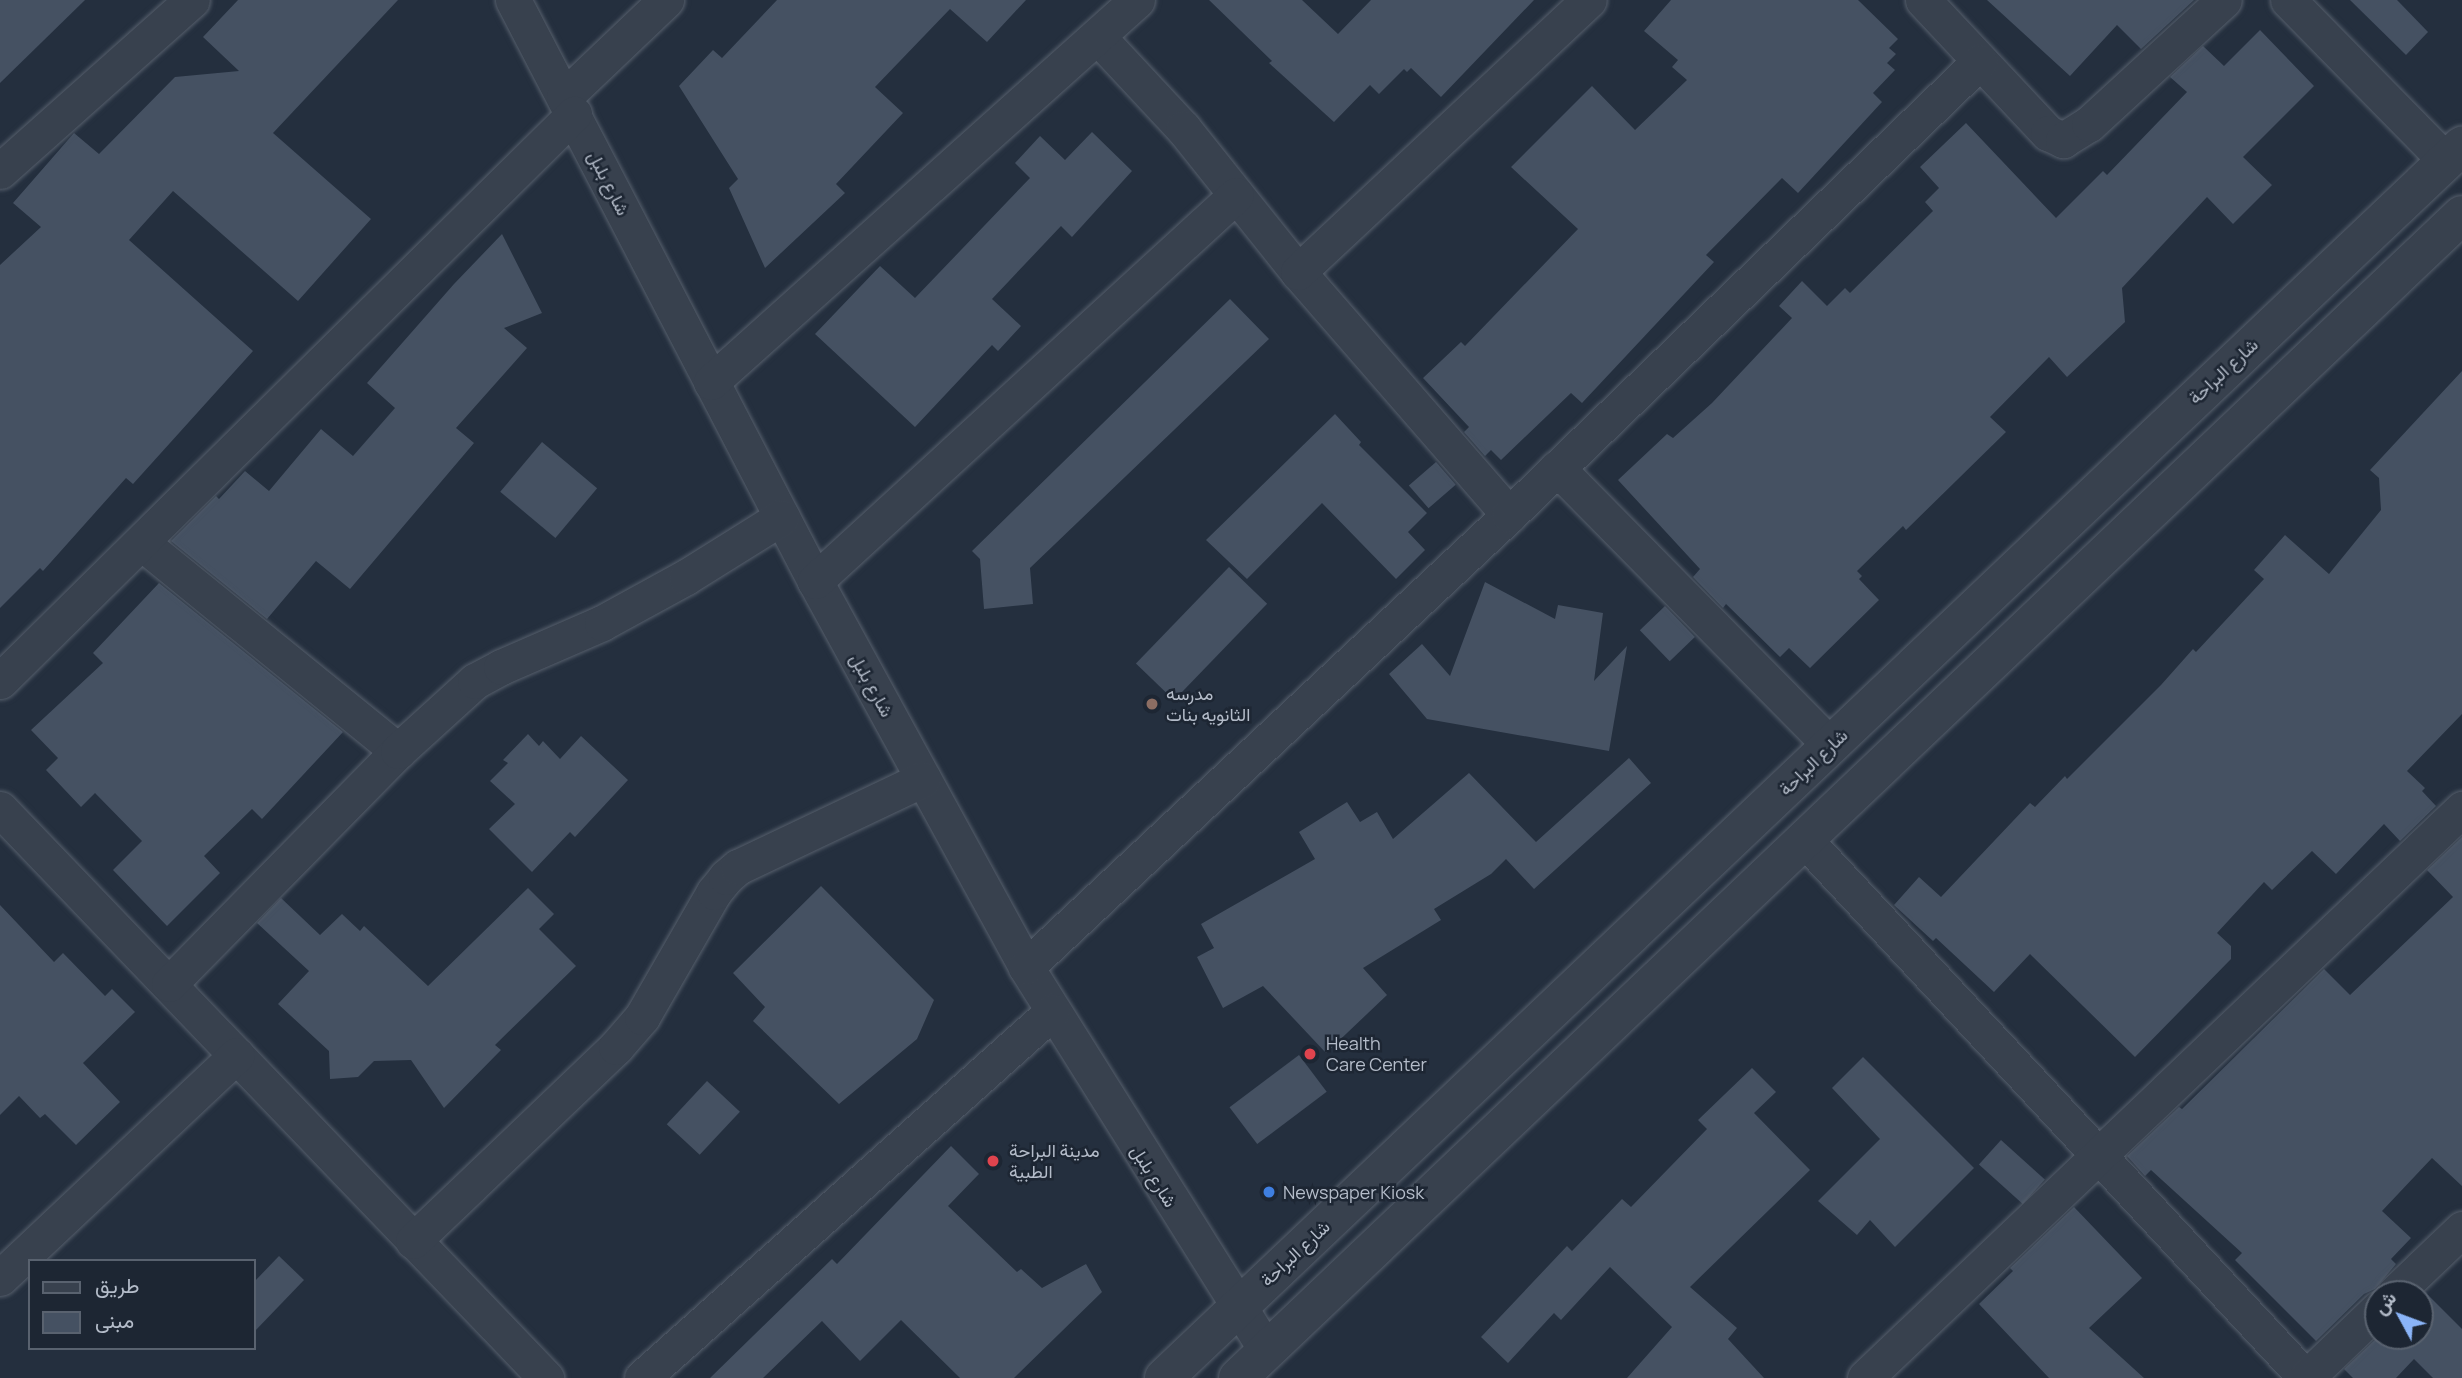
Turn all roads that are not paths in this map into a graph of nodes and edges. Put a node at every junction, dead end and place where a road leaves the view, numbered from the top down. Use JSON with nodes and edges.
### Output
{"nodes":[{"id":1,"x":192,"y":0,"type":"edge"},
{"id":2,"x":513,"y":0,"type":"edge"},
{"id":3,"x":666,"y":0,"type":"edge"},
{"id":4,"x":1137,"y":0,"type":"edge"},
{"id":5,"x":1589,"y":0,"type":"edge"},
{"id":6,"x":1923,"y":0,"type":"edge"},
{"id":7,"x":2224,"y":0,"type":"edge"},
{"id":8,"x":2288,"y":0,"type":"edge"},
{"id":9,"x":1098,"y":37,"type":"junction"},
{"id":10,"x":1979,"y":62,"type":"junction"},
{"id":11,"x":569,"y":106,"type":"junction"},
{"id":12,"x":2454,"y":154,"type":"edge"},
{"id":13,"x":0,"y":171,"type":"edge"},
{"id":14,"x":1236,"y":195,"type":"junction"},
{"id":15,"x":2462,"y":215,"type":"edge"},
{"id":16,"x":1298,"y":272,"type":"junction"},
{"id":17,"x":711,"y":382,"type":"junction"},
{"id":18,"x":1557,"y":468,"type":"junction"},
{"id":19,"x":1509,"y":515,"type":"junction"},
{"id":20,"x":782,"y":517,"type":"junction"},
{"id":21,"x":142,"y":543,"type":"junction"},
{"id":22,"x":815,"y":581,"type":"junction"},
{"id":23,"x":0,"y":681,"type":"edge"},
{"id":24,"x":1830,"y":745,"type":"junction"},
{"id":25,"x":398,"y":751,"type":"junction"},
{"id":26,"x":923,"y":779,"type":"junction"},
{"id":27,"x":0,"y":809,"type":"edge"},
{"id":28,"x":2462,"y":809,"type":"edge"},
{"id":29,"x":1804,"y":839,"type":"junction"},
{"id":30,"x":1026,"y":967,"type":"junction"},
{"id":31,"x":169,"y":984,"type":"junction"},
{"id":32,"x":1052,"y":1012,"type":"junction"},
{"id":33,"x":237,"y":1055,"type":"junction"},
{"id":34,"x":2098,"y":1153,"type":"junction"},
{"id":35,"x":2462,"y":1229,"type":"edge"},
{"id":36,"x":413,"y":1241,"type":"junction"},
{"id":37,"x":0,"y":1278,"type":"edge"},
{"id":38,"x":2409,"y":1280,"type":"edge"},
{"id":39,"x":1237,"y":1308,"type":"junction"},
{"id":40,"x":2364,"y":1322,"type":"edge"},
{"id":41,"x":1266,"y":1350,"type":"junction"},
{"id":42,"x":526,"y":1371,"type":"edge"},
{"id":43,"x":642,"y":1378,"type":"edge"},
{"id":44,"x":1164,"y":1378,"type":"edge"},
{"id":45,"x":1238,"y":1378,"type":"edge"},
{"id":46,"x":1865,"y":1378,"type":"edge"}],
"edges":[{"from":1,"to":13,"type":"street"},
{"from":2,"to":11,"type":"street","name":"شارع بلبل"},
{"from":3,"to":11,"type":"street"},
{"from":4,"to":9,"type":"street"},
{"from":5,"to":16,"type":"street"},
{"from":6,"to":10,"type":"street"},
{"from":7,"to":10,"type":"street"},
{"from":8,"to":12,"type":"street"},
{"from":9,"to":14,"type":"street"},
{"from":9,"to":17,"type":"street"},
{"from":10,"to":18,"type":"street"},
{"from":11,"to":17,"type":"street","name":"شارع بلبل"},
{"from":11,"to":21,"type":"street"},
{"from":12,"to":24,"type":"street","name":"شارع البراحة"},
{"from":14,"to":16,"type":"street"},
{"from":14,"to":22,"type":"street"},
{"from":15,"to":29,"type":"street"},
{"from":16,"to":19,"type":"street"},
{"from":17,"to":20,"type":"street","name":"شارع بلبل"},
{"from":18,"to":19,"type":"street"},
{"from":18,"to":24,"type":"street"},
{"from":19,"to":30,"type":"street"},
{"from":20,"to":22,"type":"street","name":"شارع بلبل"},
{"from":20,"to":25,"type":"street"},
{"from":21,"to":23,"type":"street"},
{"from":21,"to":25,"type":"street"},
{"from":22,"to":26,"type":"street","name":"شارع بلبل"},
{"from":24,"to":39,"type":"street","name":"شارع البراحة"},
{"from":25,"to":31,"type":"street"},
{"from":26,"to":30,"type":"street","name":"شارع بلبل"},
{"from":26,"to":36,"type":"street"},
{"from":27,"to":31,"type":"street"},
{"from":28,"to":34,"type":"street"},
{"from":29,"to":34,"type":"street"},
{"from":29,"to":41,"type":"street"},
{"from":30,"to":32,"type":"street","name":"شارع بلبل"},
{"from":31,"to":33,"type":"street"},
{"from":32,"to":39,"type":"street","name":"شارع بلبل"},
{"from":32,"to":43,"type":"street"},
{"from":33,"to":36,"type":"street"},
{"from":33,"to":37,"type":"street"},
{"from":34,"to":40,"type":"street"},
{"from":34,"to":46,"type":"street"},
{"from":35,"to":38,"type":"street"},
{"from":36,"to":42,"type":"street"},
{"from":39,"to":41,"type":"street","name":"شارع بلبل"},
{"from":39,"to":44,"type":"street","name":"شارع البراحة"},
{"from":41,"to":45,"type":"street"}]}
